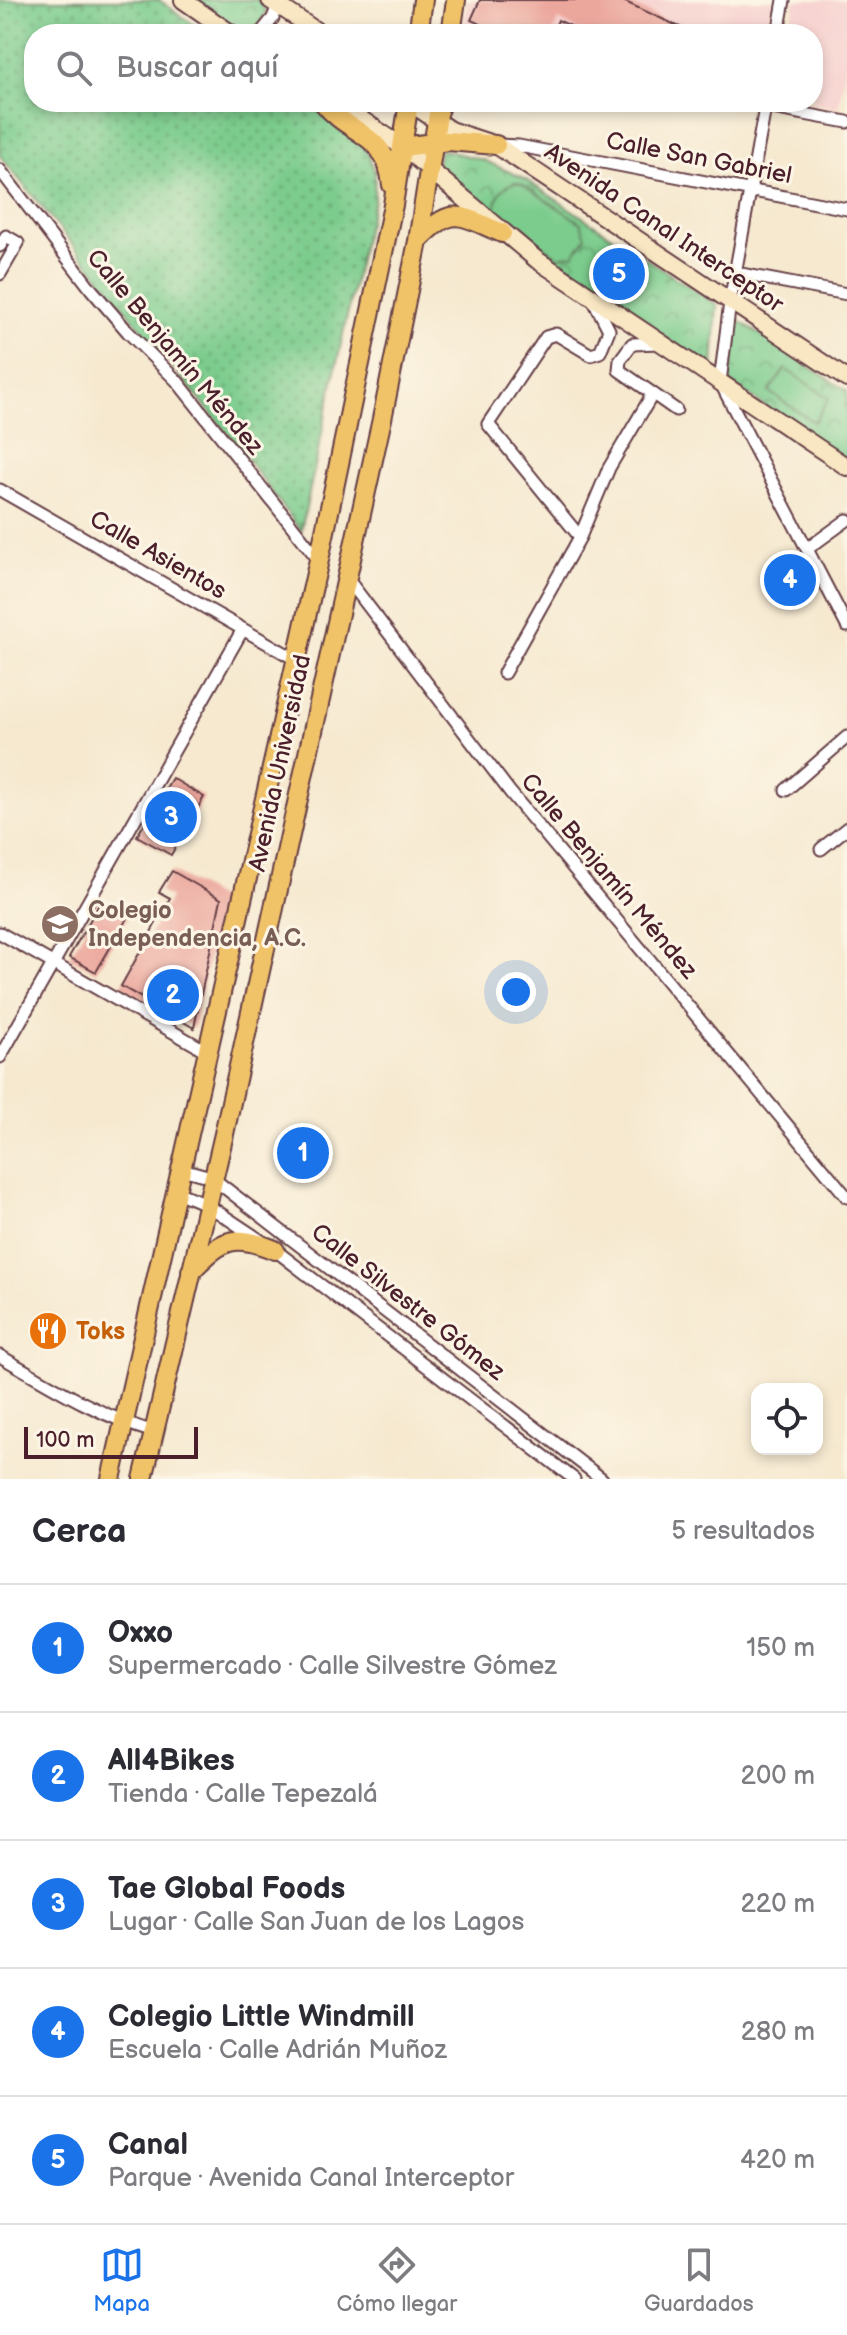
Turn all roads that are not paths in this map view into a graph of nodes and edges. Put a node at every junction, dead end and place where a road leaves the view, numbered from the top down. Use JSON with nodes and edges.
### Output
{"nodes":[{"id":1,"x":183,"y":0,"type":"edge"},
{"id":2,"x":423,"y":0,"type":"edge"},
{"id":3,"x":456,"y":0,"type":"edge"},
{"id":4,"x":784,"y":0,"type":"edge"},
{"id":5,"x":276,"y":2,"type":"edge"},
{"id":6,"x":218,"y":24,"type":"edge"},
{"id":7,"x":265,"y":24,"type":"edge"},
{"id":8,"x":307,"y":24,"type":"edge"},
{"id":9,"x":419,"y":24,"type":"edge"},
{"id":10,"x":452,"y":24,"type":"edge"},
{"id":11,"x":780,"y":24,"type":"edge"},
{"id":12,"x":336,"y":112,"type":"edge"},
{"id":13,"x":350,"y":112,"type":"edge"},
{"id":14,"x":408,"y":112,"type":"edge"},
{"id":15,"x":422,"y":112,"type":"edge"},
{"id":16,"x":439,"y":112,"type":"edge"},
{"id":17,"x":765,"y":112,"type":"edge"},
{"id":18,"x":802,"y":112,"type":"edge"},
{"id":19,"x":847,"y":122,"type":"edge"},
{"id":20,"x":437,"y":123,"type":"junction"},
{"id":21,"x":433,"y":142,"type":"junction"},
{"id":22,"x":496,"y":145,"type":"junction"},
{"id":23,"x":403,"y":147,"type":"junction"},
{"id":24,"x":0,"y":170,"type":"edge"},
{"id":25,"x":429,"y":170,"type":"junction"},
{"id":26,"x":750,"y":190,"type":"junction"},
{"id":27,"x":393,"y":205,"type":"junction"},
{"id":28,"x":847,"y":209,"type":"edge"},
{"id":29,"x":502,"y":233,"type":"junction"},
{"id":30,"x":418,"y":241,"type":"junction"},
{"id":31,"x":0,"y":246,"type":"edge"},
{"id":32,"x":736,"y":273,"type":"junction"},
{"id":33,"x":0,"y":274,"type":"edge"},
{"id":34,"x":847,"y":294,"type":"edge"},
{"id":35,"x":593,"y":298,"type":"junction"},
{"id":36,"x":730,"y":302,"type":"junction"},
{"id":37,"x":620,"y":339,"type":"junction"},
{"id":38,"x":660,"y":343,"type":"junction"},
{"id":39,"x":847,"y":379,"type":"edge"},
{"id":40,"x":720,"y":382,"type":"junction"},
{"id":41,"x":652,"y":395,"type":"junction"},
{"id":42,"x":676,"y":410,"type":"dead end"},
{"id":43,"x":847,"y":467,"type":"edge"},
{"id":44,"x":0,"y":490,"type":"edge"},
{"id":45,"x":847,"y":520,"type":"edge"},
{"id":46,"x":580,"y":537,"type":"junction"},
{"id":47,"x":807,"y":549,"type":"junction"},
{"id":48,"x":319,"y":560,"type":"junction"},
{"id":49,"x":346,"y":577,"type":"junction"},
{"id":50,"x":847,"y":626,"type":"edge"},
{"id":51,"x":243,"y":629,"type":"junction"},
{"id":52,"x":295,"y":659,"type":"junction"},
{"id":53,"x":504,"y":673,"type":"dead end"},
{"id":54,"x":847,"y":737,"type":"edge"},
{"id":55,"x":786,"y":790,"type":"dead end"},
{"id":56,"x":847,"y":828,"type":"edge"},
{"id":57,"x":821,"y":849,"type":"dead end"},
{"id":58,"x":0,"y":933,"type":"edge"},
{"id":59,"x":53,"y":964,"type":"junction"},
{"id":60,"x":208,"y":1052,"type":"junction"},
{"id":61,"x":0,"y":1057,"type":"edge"},
{"id":62,"x":182,"y":1169,"type":"junction"},
{"id":63,"x":211,"y":1177,"type":"junction"},
{"id":64,"x":177,"y":1192,"type":"junction"},
{"id":65,"x":847,"y":1197,"type":"edge"},
{"id":66,"x":206,"y":1204,"type":"junction"},
{"id":67,"x":275,"y":1250,"type":"junction"},
{"id":68,"x":189,"y":1273,"type":"junction"},
{"id":69,"x":0,"y":1356,"type":"edge"},
{"id":70,"x":125,"y":1423,"type":"junction"},
{"id":71,"x":154,"y":1432,"type":"junction"},
{"id":72,"x":111,"y":1479,"type":"edge"},
{"id":73,"x":143,"y":1479,"type":"edge"},
{"id":74,"x":574,"y":1479,"type":"edge"},
{"id":75,"x":602,"y":1479,"type":"edge"}],
"edges":[{"from":1,"to":6,"type":"street"},
{"from":2,"to":9,"type":"main road"},
{"from":3,"to":10,"type":"main road"},
{"from":4,"to":11,"type":"street"},
{"from":5,"to":7,"type":"street"},
{"from":5,"to":8,"type":"street"},
{"from":12,"to":27,"type":"main road"},
{"from":13,"to":23,"type":"street"},
{"from":14,"to":23,"type":"main road","name":"Avenida Universidad"},
{"from":15,"to":20,"type":"street","name":"Avenida Canal Interceptor"},
{"from":16,"to":20,"type":"main road","name":"Avenida Universidad"},
{"from":17,"to":26,"type":"street"},
{"from":18,"to":19,"type":"street"},
{"from":20,"to":21,"type":"main road","name":"Avenida Universidad"},
{"from":20,"to":22,"type":"street","name":"Avenida Canal Interceptor"},
{"from":21,"to":22,"type":"main road"},
{"from":21,"to":23,"type":"main road"},
{"from":21,"to":25,"type":"main road","name":"Avenida Universidad"},
{"from":22,"to":26,"type":"street","name":"Calle San Gabriel"},
{"from":22,"to":36,"type":"street","name":"Avenida Canal Interceptor"},
{"from":23,"to":25,"type":"street"},
{"from":23,"to":27,"type":"main road","name":"Avenida Universidad"},
{"from":24,"to":48,"type":"street","name":"Calle Benjamín Méndez"},
{"from":25,"to":29,"type":"street"},
{"from":25,"to":30,"type":"main road","name":"Avenida Universidad"},
{"from":26,"to":28,"type":"street","name":"Calle San Gabriel"},
{"from":26,"to":32,"type":"street"},
{"from":27,"to":48,"type":"main road","name":"Avenida Universidad"},
{"from":29,"to":30,"type":"main road"},
{"from":29,"to":35,"type":"street"},
{"from":30,"to":49,"type":"main road","name":"Avenida Universidad"},
{"from":31,"to":33,"type":"street"},
{"from":32,"to":34,"type":"street"},
{"from":32,"to":36,"type":"street"},
{"from":35,"to":37,"type":"street"},
{"from":35,"to":38,"type":"street"},
{"from":36,"to":39,"type":"street","name":"Avenida Canal Interceptor"},
{"from":36,"to":40,"type":"street"},
{"from":37,"to":38,"type":"street"},
{"from":37,"to":41,"type":"street"},
{"from":37,"to":46,"type":"street"},
{"from":38,"to":40,"type":"street"},
{"from":40,"to":43,"type":"street"},
{"from":40,"to":47,"type":"street"},
{"from":41,"to":42,"type":"street"},
{"from":41,"to":46,"type":"street"},
{"from":44,"to":51,"type":"street","name":"Calle Asientos"},
{"from":45,"to":47,"type":"street"},
{"from":46,"to":53,"type":"street"},
{"from":47,"to":50,"type":"street"},
{"from":48,"to":52,"type":"main road","name":"Avenida Universidad"},
{"from":49,"to":63,"type":"main road","name":"Avenida Universidad"},
{"from":49,"to":65,"type":"street","name":"Calle Benjamín Méndez"},
{"from":51,"to":52,"type":"street","name":"Calle Asientos"},
{"from":51,"to":59,"type":"street"},
{"from":52,"to":60,"type":"main road","name":"Avenida Universidad"},
{"from":54,"to":55,"type":"street"},
{"from":56,"to":57,"type":"street"},
{"from":58,"to":59,"type":"street"},
{"from":59,"to":60,"type":"street"},
{"from":59,"to":61,"type":"street"},
{"from":60,"to":62,"type":"main road","name":"Avenida Universidad"},
{"from":62,"to":63,"type":"street","name":"Calle Silvestre Gómez"},
{"from":62,"to":64,"type":"main road","name":"Avenida Universidad"},
{"from":63,"to":66,"type":"main road","name":"Avenida Universidad"},
{"from":63,"to":75,"type":"street","name":"Calle Silvestre Gómez"},
{"from":64,"to":66,"type":"street","name":"Calle Silvestre Gómez"},
{"from":64,"to":70,"type":"main road","name":"Avenida Universidad"},
{"from":66,"to":67,"type":"street","name":"Calle Silvestre Gómez"},
{"from":66,"to":68,"type":"main road","name":"Avenida Universidad"},
{"from":67,"to":68,"type":"main road"},
{"from":67,"to":74,"type":"street","name":"Calle Silvestre Gómez"},
{"from":68,"to":71,"type":"main road","name":"Avenida Universidad"},
{"from":69,"to":70,"type":"street"},
{"from":70,"to":71,"type":"street"},
{"from":70,"to":72,"type":"main road","name":"Avenida Universidad"},
{"from":71,"to":73,"type":"main road","name":"Avenida Universidad"}]}
